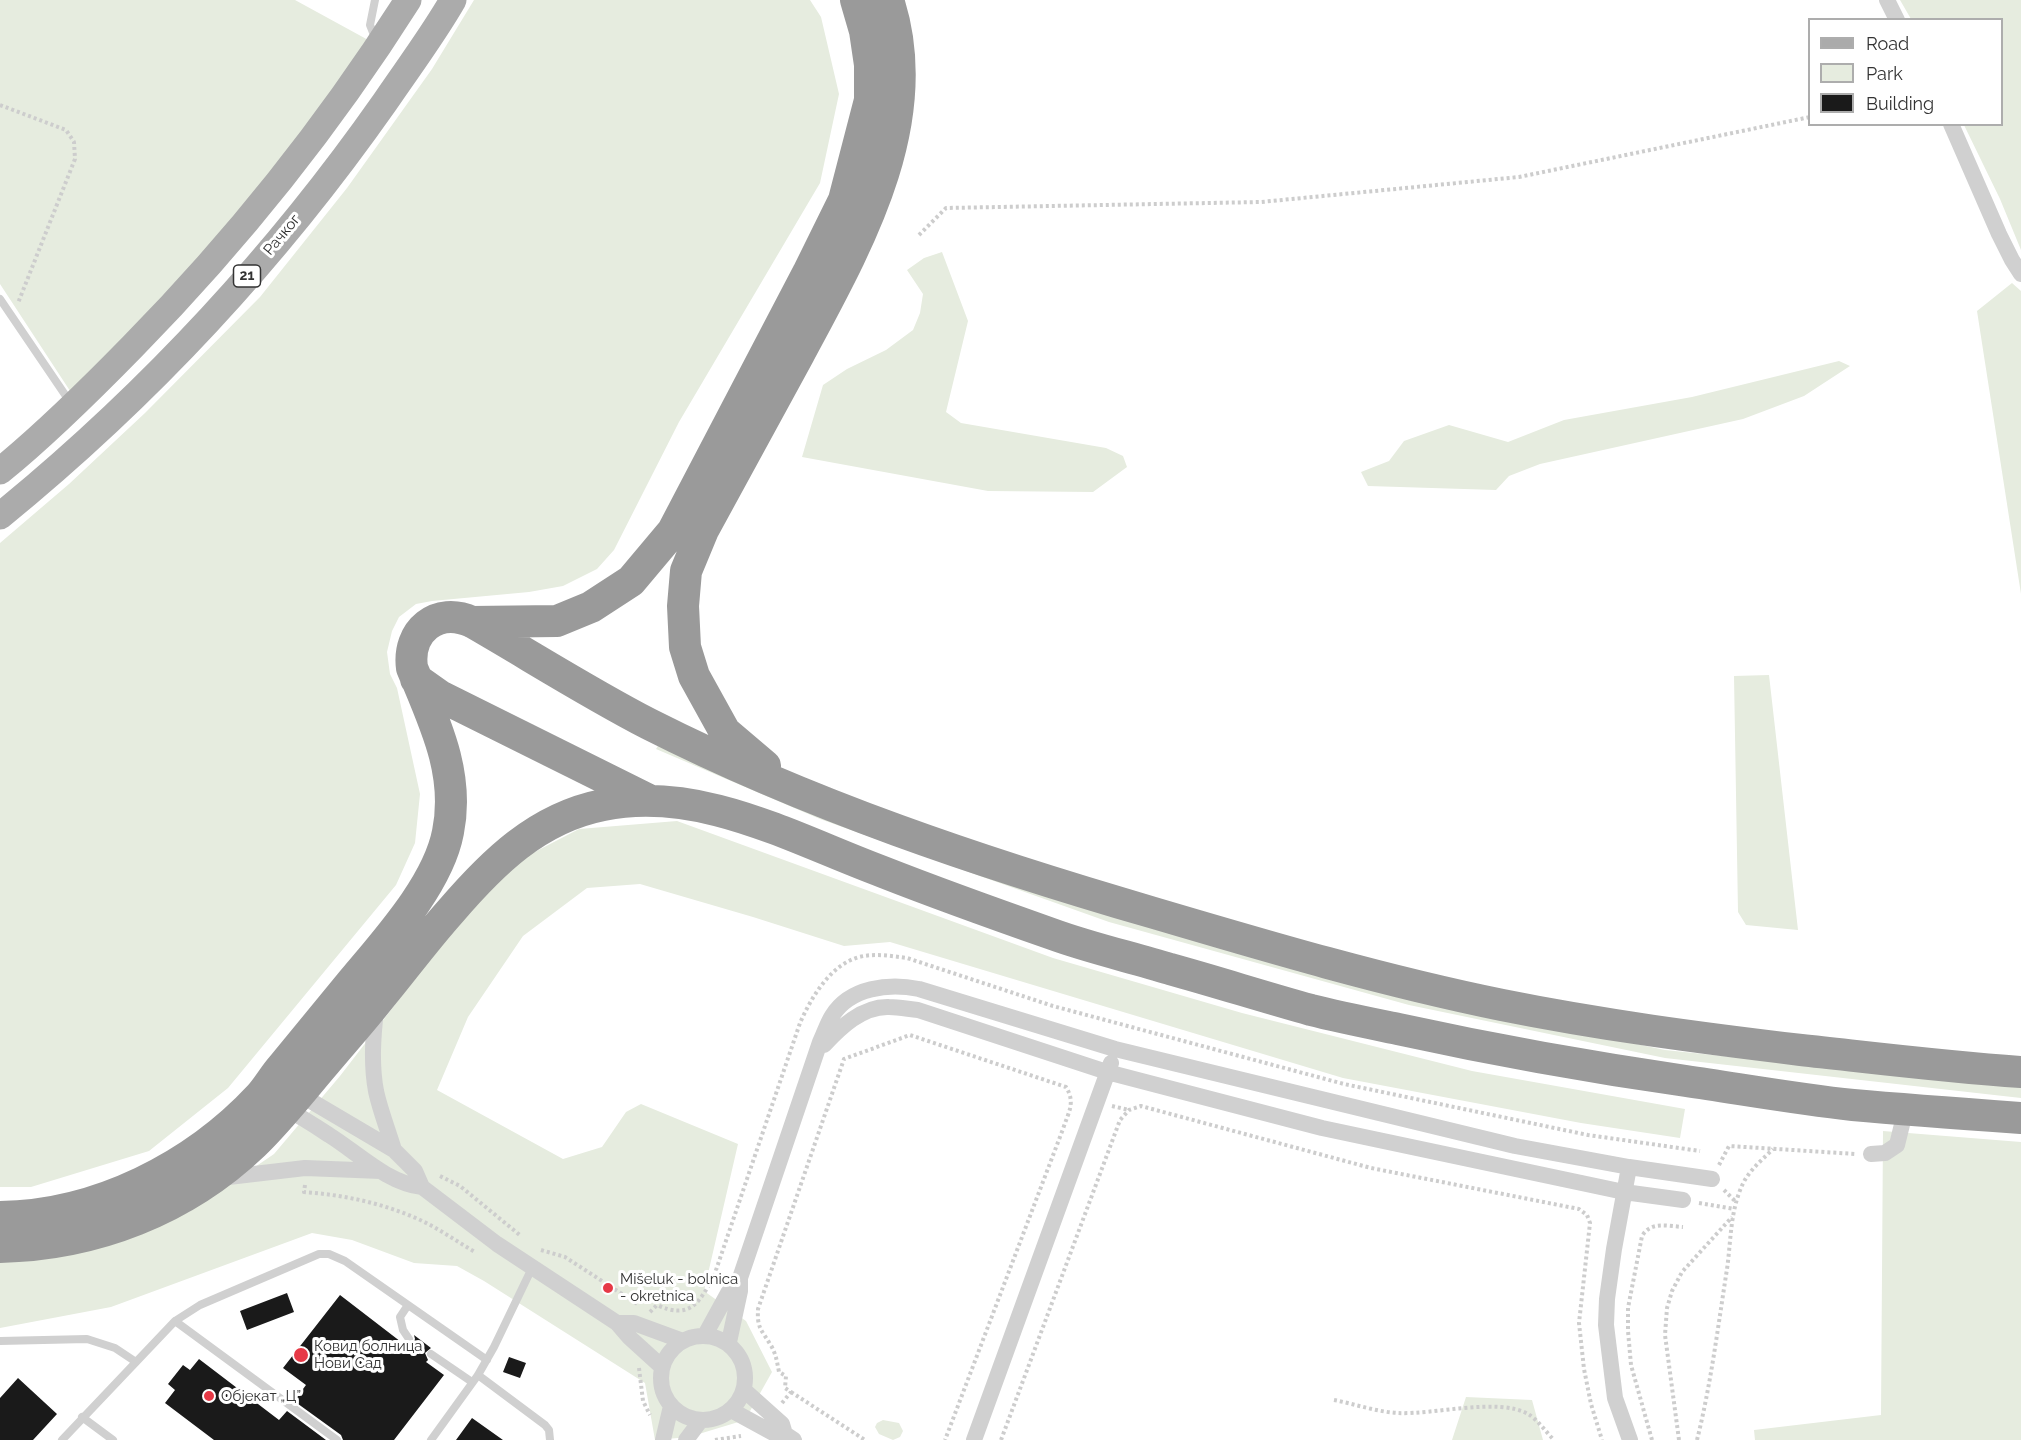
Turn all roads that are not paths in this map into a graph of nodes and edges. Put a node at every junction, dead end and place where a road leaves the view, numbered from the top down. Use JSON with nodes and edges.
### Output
{"nodes":[{"id":1,"x":375,"y":0,"type":"edge"},
{"id":2,"x":408,"y":0,"type":"edge"},
{"id":3,"x":453,"y":0,"type":"edge"},
{"id":4,"x":856,"y":0,"type":"edge"},
{"id":5,"x":888,"y":0,"type":"edge"},
{"id":6,"x":1887,"y":0,"type":"edge"},
{"id":7,"x":1897,"y":18,"type":"edge"},
{"id":8,"x":378,"y":46,"type":"junction"},
{"id":9,"x":1952,"y":126,"type":"edge"},
{"id":10,"x":2021,"y":274,"type":"edge"},
{"id":11,"x":0,"y":298,"type":"edge"},
{"id":12,"x":72,"y":405,"type":"junction"},
{"id":13,"x":0,"y":471,"type":"edge"},
{"id":14,"x":0,"y":516,"type":"edge"},
{"id":15,"x":472,"y":622,"type":"junction"},
{"id":16,"x":416,"y":679,"type":"junction"},
{"id":17,"x":800,"y":791,"type":"junction"},
{"id":18,"x":651,"y":800,"type":"junction"},
{"id":19,"x":377,"y":1002,"type":"junction"},
{"id":20,"x":1115,"y":1049,"type":"junction"},
{"id":21,"x":817,"y":1052,"type":"junction"},
{"id":22,"x":1107,"y":1072,"type":"junction"},
{"id":23,"x":2021,"y":1072,"type":"edge"},
{"id":24,"x":280,"y":1094,"type":"junction"},
{"id":25,"x":1906,"y":1108,"type":"junction"},
{"id":26,"x":2021,"y":1118,"type":"edge"},
{"id":27,"x":394,"y":1150,"type":"junction"},
{"id":28,"x":1872,"y":1154,"type":"road end"},
{"id":29,"x":1629,"y":1167,"type":"junction"},
{"id":30,"x":381,"y":1171,"type":"junction"},
{"id":31,"x":213,"y":1178,"type":"junction"},
{"id":32,"x":1712,"y":1179,"type":"road end"},
{"id":33,"x":422,"y":1187,"type":"junction"},
{"id":34,"x":1624,"y":1192,"type":"junction"},
{"id":35,"x":1683,"y":1200,"type":"road end"},
{"id":36,"x":0,"y":1217,"type":"edge"},
{"id":37,"x":0,"y":1247,"type":"edge"},
{"id":38,"x":532,"y":1268,"type":"junction"},
{"id":39,"x":740,"y":1278,"type":"junction"},
{"id":40,"x":408,"y":1305,"type":"junction"},
{"id":41,"x":175,"y":1321,"type":"junction"},
{"id":42,"x":617,"y":1323,"type":"junction"},
{"id":43,"x":705,"y":1335,"type":"junction"},
{"id":44,"x":409,"y":1339,"type":"dead end"},
{"id":45,"x":0,"y":1341,"type":"edge"},
{"id":46,"x":683,"y":1341,"type":"junction"},
{"id":47,"x":729,"y":1342,"type":"junction"},
{"id":48,"x":431,"y":1354,"type":"dead end"},
{"id":49,"x":487,"y":1360,"type":"junction"},
{"id":50,"x":136,"y":1362,"type":"junction"},
{"id":51,"x":662,"y":1366,"type":"junction"},
{"id":52,"x":475,"y":1378,"type":"junction"},
{"id":53,"x":744,"y":1390,"type":"junction"},
{"id":54,"x":671,"y":1406,"type":"junction"},
{"id":55,"x":730,"y":1410,"type":"junction"},
{"id":56,"x":82,"y":1417,"type":"junction"},
{"id":57,"x":701,"y":1420,"type":"junction"},
{"id":58,"x":789,"y":1437,"type":"edge"},
{"id":59,"x":62,"y":1440,"type":"edge"},
{"id":60,"x":114,"y":1440,"type":"edge"},
{"id":61,"x":337,"y":1440,"type":"edge"},
{"id":62,"x":431,"y":1440,"type":"edge"},
{"id":63,"x":550,"y":1440,"type":"edge"},
{"id":64,"x":663,"y":1440,"type":"edge"},
{"id":65,"x":686,"y":1440,"type":"edge"},
{"id":66,"x":974,"y":1440,"type":"edge"},
{"id":67,"x":1630,"y":1440,"type":"edge"}],
"edges":[{"from":1,"to":8,"type":"lane"},
{"from":2,"to":8,"type":"main road","number":"21"},
{"from":3,"to":14,"type":"main road","name":"Рачког","number":"21"},
{"from":4,"to":15,"type":"highway"},
{"from":5,"to":17,"type":"highway"},
{"from":6,"to":7,"type":"street"},
{"from":8,"to":12,"type":"main road","number":"21"},
{"from":9,"to":10,"type":"street"},
{"from":11,"to":12,"type":"lane"},
{"from":12,"to":13,"type":"main road","number":"21"},
{"from":15,"to":16,"type":"highway"},
{"from":15,"to":17,"type":"highway"},
{"from":16,"to":18,"type":"highway"},
{"from":16,"to":24,"type":"highway"},
{"from":17,"to":23,"type":"highway"},
{"from":18,"to":19,"type":"highway"},
{"from":18,"to":25,"type":"highway"},
{"from":19,"to":24,"type":"highway"},
{"from":19,"to":27,"type":"street"},
{"from":20,"to":21,"type":"street"},
{"from":20,"to":22,"type":"street"},
{"from":20,"to":29,"type":"street"},
{"from":21,"to":22,"type":"street"},
{"from":21,"to":39,"type":"street"},
{"from":22,"to":34,"type":"street"},
{"from":22,"to":66,"type":"street"},
{"from":24,"to":27,"type":"street"},
{"from":24,"to":30,"type":"street"},
{"from":24,"to":31,"type":"highway"},
{"from":24,"to":36,"type":"highway"},
{"from":25,"to":26,"type":"highway"},
{"from":25,"to":28,"type":"street"},
{"from":27,"to":33,"type":"street"},
{"from":29,"to":32,"type":"street"},
{"from":29,"to":34,"type":"street"},
{"from":30,"to":31,"type":"street"},
{"from":30,"to":33,"type":"street"},
{"from":31,"to":37,"type":"highway"},
{"from":33,"to":38,"type":"street"},
{"from":34,"to":35,"type":"street"},
{"from":34,"to":67,"type":"street"},
{"from":38,"to":42,"type":"street"},
{"from":38,"to":49,"type":"lane"},
{"from":39,"to":43,"type":"street"},
{"from":39,"to":47,"type":"street"},
{"from":40,"to":41,"type":"lane"},
{"from":40,"to":44,"type":"lane"},
{"from":40,"to":49,"type":"lane"},
{"from":41,"to":50,"type":"lane"},
{"from":41,"to":61,"type":"lane"},
{"from":42,"to":46,"type":"street"},
{"from":42,"to":51,"type":"street"},
{"from":43,"to":46,"type":"street"},
{"from":43,"to":47,"type":"street"},
{"from":45,"to":50,"type":"lane"},
{"from":46,"to":51,"type":"street"},
{"from":47,"to":53,"type":"street"},
{"from":48,"to":52,"type":"lane"},
{"from":49,"to":52,"type":"lane"},
{"from":50,"to":56,"type":"lane"},
{"from":51,"to":54,"type":"street"},
{"from":52,"to":62,"type":"lane"},
{"from":52,"to":63,"type":"lane"},
{"from":53,"to":55,"type":"street"},
{"from":53,"to":58,"type":"street"},
{"from":54,"to":57,"type":"street"},
{"from":54,"to":64,"type":"street"},
{"from":55,"to":57,"type":"street"},
{"from":55,"to":58,"type":"street"},
{"from":56,"to":59,"type":"lane"},
{"from":56,"to":60,"type":"lane"},
{"from":57,"to":65,"type":"street"}]}
